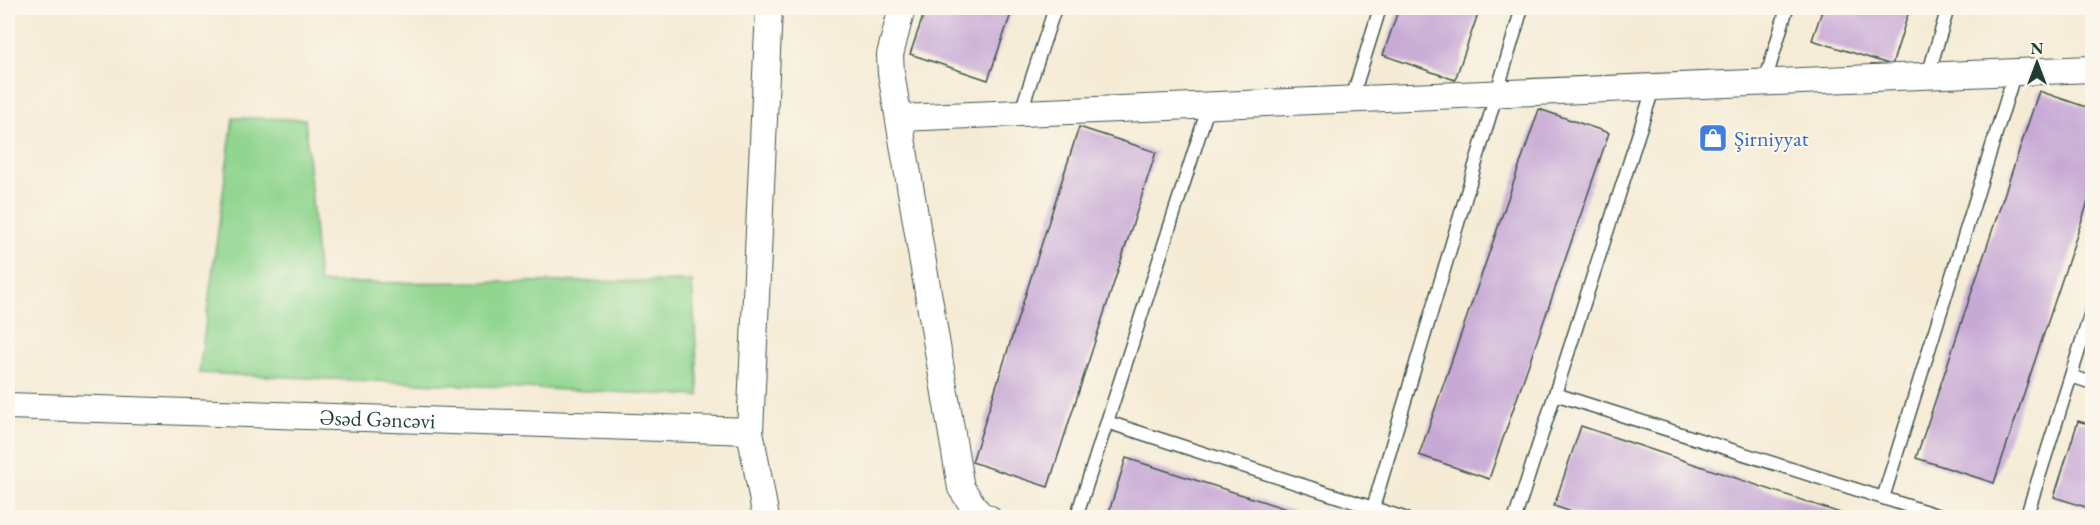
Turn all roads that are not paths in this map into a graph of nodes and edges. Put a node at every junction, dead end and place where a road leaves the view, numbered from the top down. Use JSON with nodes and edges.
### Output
{"nodes":[{"id":1,"x":769,"y":8,"type":"edge"},
{"id":2,"x":902,"y":8,"type":"edge"},
{"id":3,"x":1055,"y":8,"type":"edge"},
{"id":4,"x":1380,"y":8,"type":"edge"},
{"id":5,"x":1521,"y":8,"type":"edge"},
{"id":6,"x":1787,"y":8,"type":"edge"},
{"id":7,"x":1948,"y":8,"type":"edge"},
{"id":8,"x":2092,"y":69,"type":"edge"},
{"id":9,"x":2015,"y":72,"type":"junction"},
{"id":10,"x":1928,"y":75,"type":"junction"},
{"id":11,"x":1765,"y":82,"type":"junction"},
{"id":12,"x":1654,"y":86,"type":"junction"},
{"id":13,"x":1497,"y":93,"type":"junction"},
{"id":14,"x":1352,"y":98,"type":"junction"},
{"id":15,"x":1210,"y":104,"type":"junction"},
{"id":16,"x":1021,"y":111,"type":"junction"},
{"id":17,"x":900,"y":118,"type":"junction"},
{"id":18,"x":2092,"y":309,"type":"edge"},
{"id":19,"x":2071,"y":376,"type":"junction"},
{"id":20,"x":2092,"y":383,"type":"edge"},
{"id":21,"x":1555,"y":394,"type":"junction"},
{"id":22,"x":8,"y":406,"type":"edge"},
{"id":23,"x":1107,"y":422,"type":"junction"},
{"id":24,"x":750,"y":431,"type":"junction"},
{"id":25,"x":1883,"y":498,"type":"junction"},
{"id":26,"x":1373,"y":508,"type":"junction"},
{"id":27,"x":766,"y":518,"type":"edge"},
{"id":28,"x":988,"y":518,"type":"edge"},
{"id":29,"x":1076,"y":518,"type":"edge"},
{"id":30,"x":1404,"y":518,"type":"edge"},
{"id":31,"x":1515,"y":518,"type":"edge"},
{"id":32,"x":1946,"y":518,"type":"edge"},
{"id":33,"x":2026,"y":518,"type":"edge"}],
"edges":[{"from":1,"to":24,"type":"street"},
{"from":2,"to":17,"type":"street"},
{"from":3,"to":16,"type":"lane"},
{"from":4,"to":14,"type":"lane"},
{"from":5,"to":13,"type":"lane"},
{"from":6,"to":11,"type":"lane"},
{"from":7,"to":10,"type":"lane"},
{"from":8,"to":9,"type":"street"},
{"from":9,"to":10,"type":"street"},
{"from":9,"to":25,"type":"lane"},
{"from":10,"to":11,"type":"street"},
{"from":11,"to":12,"type":"street"},
{"from":12,"to":13,"type":"street"},
{"from":12,"to":21,"type":"lane"},
{"from":13,"to":14,"type":"street"},
{"from":13,"to":26,"type":"lane"},
{"from":14,"to":15,"type":"street"},
{"from":15,"to":16,"type":"street"},
{"from":15,"to":23,"type":"lane"},
{"from":16,"to":17,"type":"street"},
{"from":17,"to":28,"type":"street"},
{"from":18,"to":19,"type":"lane"},
{"from":19,"to":20,"type":"lane"},
{"from":19,"to":33,"type":"lane"},
{"from":21,"to":25,"type":"lane"},
{"from":21,"to":31,"type":"lane"},
{"from":22,"to":24,"type":"street","name":"Əsəd Gəncəvi"},
{"from":23,"to":26,"type":"lane"},
{"from":23,"to":29,"type":"lane"},
{"from":24,"to":27,"type":"street"},
{"from":25,"to":32,"type":"lane"},
{"from":26,"to":30,"type":"lane"}]}
